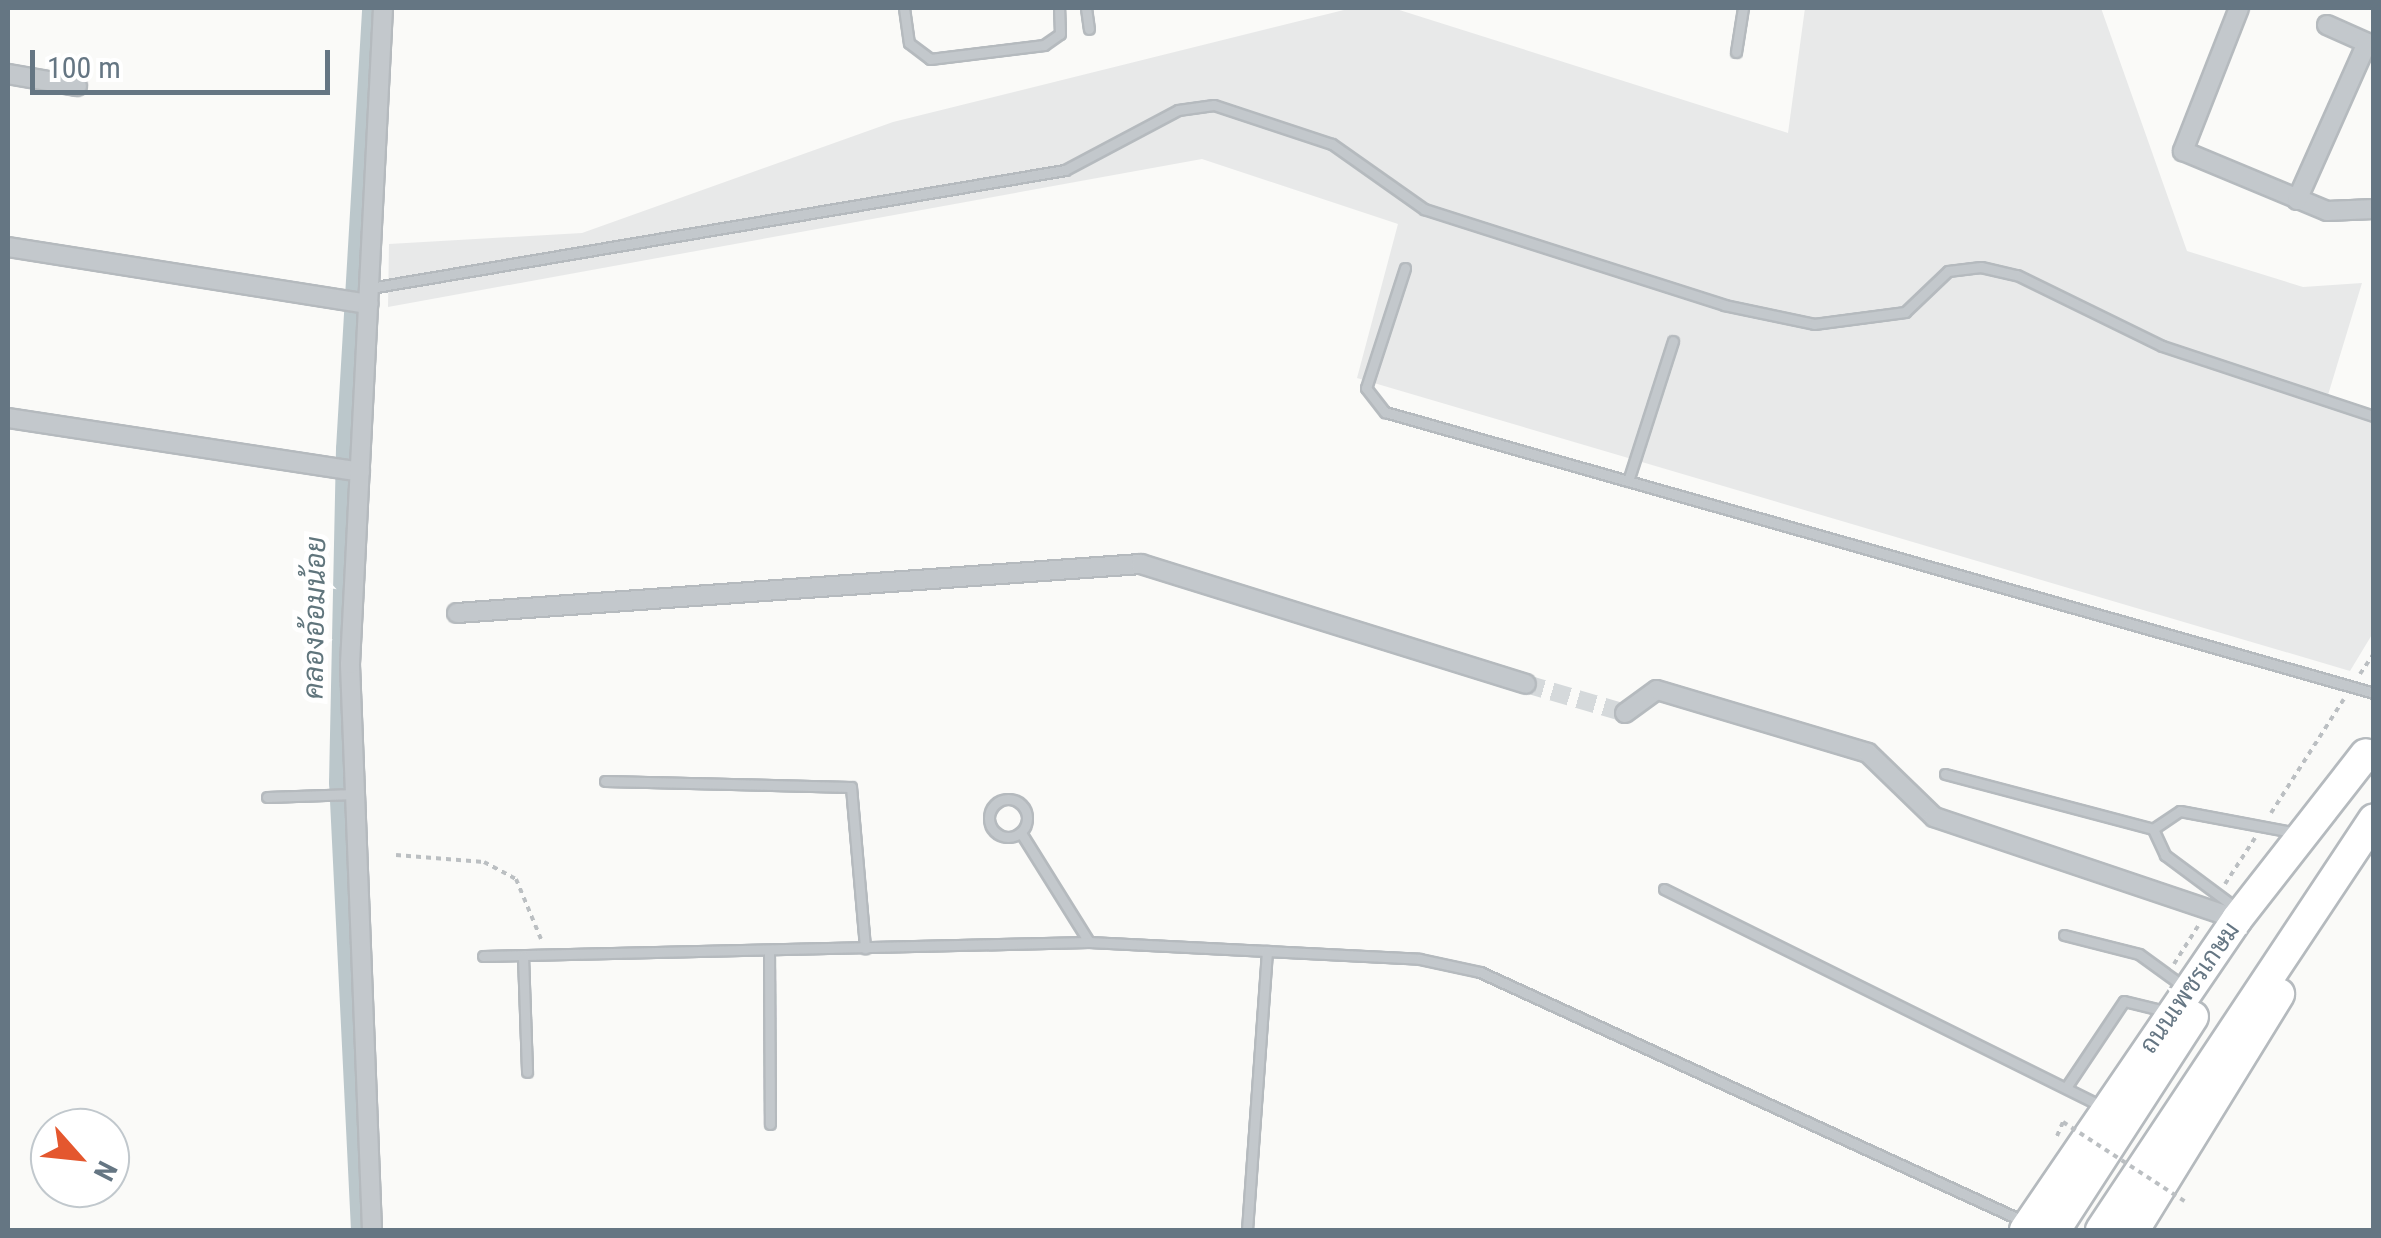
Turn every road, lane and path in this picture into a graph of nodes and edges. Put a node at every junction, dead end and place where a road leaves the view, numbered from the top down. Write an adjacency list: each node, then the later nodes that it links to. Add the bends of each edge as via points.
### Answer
1 (383, 8): 17 (street)
2 (904, 8): 3 (lane, via 909,43 930,59 1044,45 1060,34)
3 (1059, 8)
4 (1086, 8): 8 (lane)
5 (1742, 8): 10 (lane)
6 (2238, 8): 13 (street, via 2183,150)
7 (2327, 25): 9 (street)
8 (1090, 28)
9 (2370, 44): 13 (street)
10 (1736, 52)
11 (8, 74): 12 (street)
12 (77, 86)
13 (2297, 200): 14 (street, via 2348,214)
14 (2374, 209)
15 (8, 248): 17 (street)
16 (1405, 268): 22 (lane, via 1370,399 1385,412)
17 (363, 299): 19 (lane, via 1065,170 1178,110 1214,105 1332,144 1424,209 1724,305 1814,324 1905,312 1948,271 1981,267 2017,275 2162,346); 21 (street)
18 (1673, 341): 22 (lane)
19 (2374, 416)
20 (8, 418): 21 (street)
21 (350, 471): 32 (street)
22 (1628, 481): 26 (lane)
23 (457, 613): 25 (street, via 1141,564)
24 (2374, 653): 26 (path)
25 (1526, 684)
26 (2352, 686): 27 (lane); 35 (path)
27 (2374, 692)
28 (1625, 713): 41 (street, via 1657,690 1868,753 1934,817)
29 (2370, 748): 38 (main road, ถนนเพชรเกษม); 57 (main road, ถนนเพชรเกษม)
30 (1945, 774): 36 (lane)
31 (605, 780): 44 (lane, via 852,787)
32 (352, 795): 33 (lane); 58 (street)
33 (267, 797)
34 (2369, 825): 60 (main road); 61 (main road, via 2242,1060)
35 (2262, 826): 36 (lane, via 2180,812); 38 (lane); 41 (path)
36 (2153, 829): 41 (lane, via 2165,855)
37 (1021, 833): 37 (lane, via 993,830 996,802 1024,805); 43 (lane)
38 (2300, 833): 41 (main road, ถนนเพชรเกษม)
39 (396, 855): 47 (path, via 484,862 516,879 531,898)
40 (1664, 889): 52 (lane)
41 (2227, 909): 50 (main road, ถนนเพชรเกษม); 50 (path)
42 (2064, 935): 50 (lane, via 2139,954)
43 (1089, 942): 44 (lane); 46 (lane)
44 (865, 948): 45 (lane)
45 (768, 950): 47 (lane); 55 (lane)
46 (1267, 951): 57 (lane, via 1480,972); 59 (lane)
47 (544, 955): 49 (lane)
48 (483, 956): 49 (lane)
49 (523, 956): 51 (lane)
50 (2175, 992): 52 (lane, via 2124,1001); 53 (main road, ถนนเพชรเกษม)
51 (527, 1072)
52 (2067, 1086): 53 (lane)
53 (2106, 1109): 57 (main road, ถนนเพชรเกษม)
54 (2063, 1122): 56 (path, bridge)
55 (770, 1124)
56 (2184, 1201)
57 (2037, 1228)
58 (372, 1230)
59 (1246, 1230)
60 (2101, 1230)
61 (2134, 1230)

